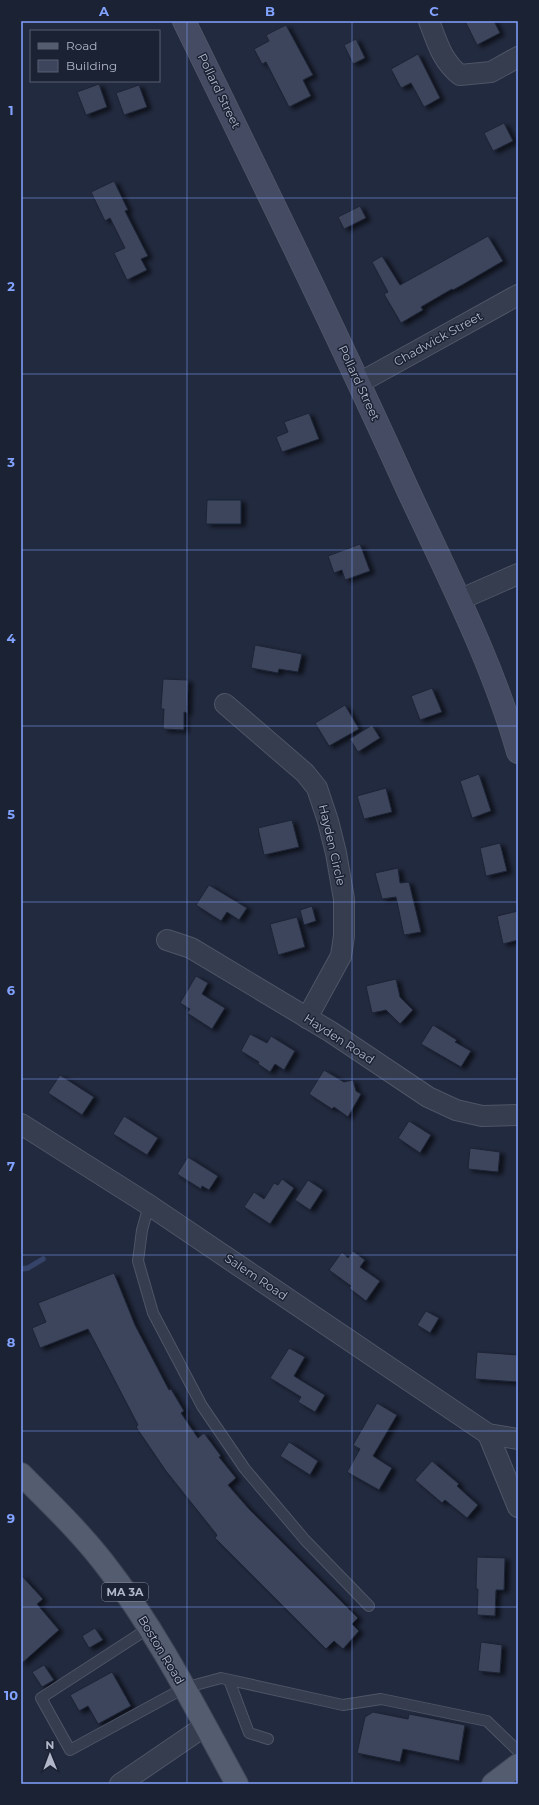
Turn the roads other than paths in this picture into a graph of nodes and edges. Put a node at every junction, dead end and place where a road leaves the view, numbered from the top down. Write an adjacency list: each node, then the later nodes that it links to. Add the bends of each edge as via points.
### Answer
1 (184, 21): 5 (main road, Pollard Street)
2 (428, 21): 3 (street, via 450,67 460,75 491,72)
3 (518, 57)
4 (518, 295): 5 (street, Chadwick Street)
5 (359, 383): 7 (main road, Pollard Street)
6 (518, 574): 7 (street)
7 (459, 600): 9 (main road, Pollard Street, via 508,717)
8 (225, 704): 11 (street, Hayden Circle, via 305,773 318,788 330,827 344,899 343,943 341,956)
9 (518, 752)
10 (167, 940): 11 (street, Hayden Road, via 191,948)
11 (307, 1018): 12 (street, Hayden Road, via 428,1097 456,1110 482,1116)
12 (518, 1115)
13 (21, 1124): 14 (street, Salem Road)
14 (149, 1205): 15 (street, Salem Road); 19 (lane, via 142,1230 138,1261 153,1313 202,1406 245,1469 305,1540)
15 (488, 1434): 16 (street, Salem Road); 18 (street)
16 (518, 1439)
17 (21, 1474): 20 (main road, Boston Road / MA 3A, via 62,1514 105,1563)
18 (518, 1507)
19 (369, 1606)
20 (149, 1628): 22 (main road, Boston Road / MA 3A); 22 (lane, via 41,1698 70,1750)
21 (229, 1680): 22 (lane, via 222,1678); 24 (lane, via 249,1733); 25 (lane, via 343,1705 381,1699 487,1721)
22 (184, 1688): 23 (main road, Boston Road / MA 3A)
23 (205, 1726): 27 (main road, Boston Road / MA 3A); 28 (street)
24 (268, 1739)
25 (518, 1751)
26 (518, 1765): 29 (main road)
27 (240, 1783)
28 (120, 1784)
29 (494, 1784)

